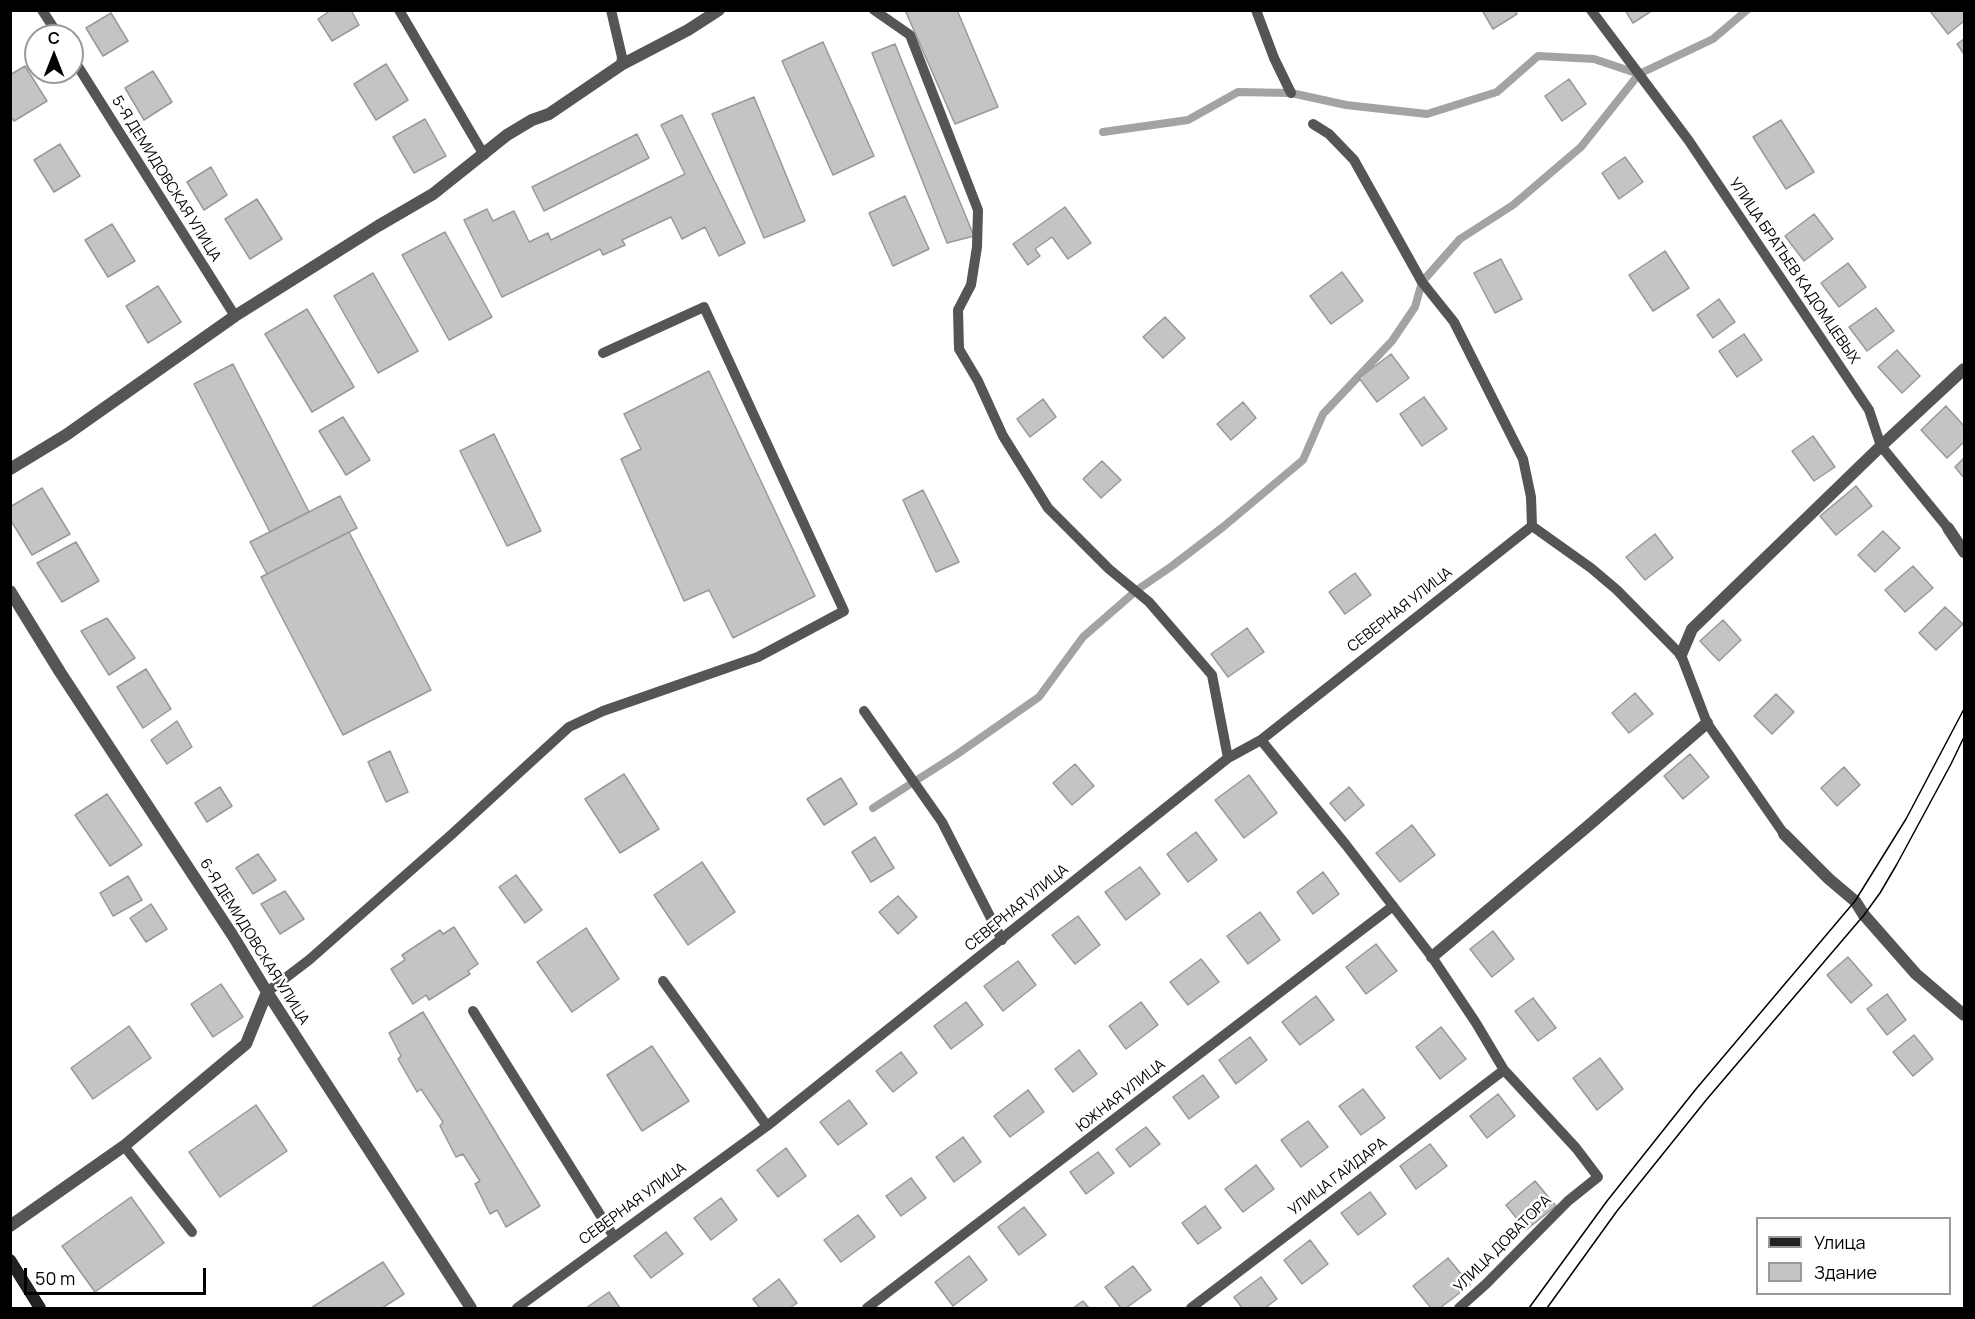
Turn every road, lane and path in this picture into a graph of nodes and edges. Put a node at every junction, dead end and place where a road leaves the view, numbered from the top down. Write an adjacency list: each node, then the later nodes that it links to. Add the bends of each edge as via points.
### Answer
1 (42, 10): 8 (lane)
2 (399, 10): 13 (lane)
3 (611, 10): 9 (lane)
4 (718, 10): 9 (street)
5 (874, 10): 27 (lane, via 910,35 978,210 971,285 958,310 959,349 1003,436 1048,508 1109,569 1149,602 1212,675)
6 (1256, 10): 11 (lane)
7 (1591, 10): 17 (lane, УЛИЦА БРАТЬЕВ КАДОМЦЕВЫХ, via 1689,141 1869,410)
8 (51, 24)
9 (621, 65): 13 (street, via 549,114 507,135)
10 (84, 76): 14 (lane, 5-Я ДЕМИДОВСКАЯ УЛИЦА)
11 (1291, 93)
12 (1312, 124): 19 (lane, via 1329,134 1354,160 1422,282 1454,322 1523,459)
13 (484, 155): 14 (street, via 433,194)
14 (235, 316): 18 (street, via 66,435)
15 (603, 353): 33 (lane, via 704,307 844,612 758,657 568,727 451,835)
16 (1965, 369): 17 (street)
17 (1881, 446): 20 (lane, УЛИЦА БРАТЬЕВ КАДОМЦЕВЫХ); 23 (street, via 1692,629)
18 (10, 469)
19 (1532, 525): 23 (lane, via 1617,590); 26 (lane, СЕВЕРНАЯ УЛИЦА)
20 (1948, 528): 21 (street, УЛИЦА БРАТЬЕВ КАДОМЦЕВЫХ)
21 (1965, 552)
22 (10, 591): 33 (street, 6-Я ДЕМИДОВСКАЯ УЛИЦА)
23 (1681, 655): 25 (lane)
24 (864, 711): 30 (lane, via 942,822)
25 (1707, 723): 28 (lane); 31 (street)
26 (1261, 740): 27 (lane, СЕВЕРНАЯ УЛИЦА); 29 (lane)
27 (1228, 758): 30 (lane, СЕВЕРНАЯ УЛИЦА)
28 (1784, 834): 35 (street, via 1855,902 1916,975)
29 (1393, 906): 31 (lane); 46 (lane, ЮЖНАЯ УЛИЦА)
30 (1002, 940): 37 (lane, СЕВЕРНАЯ УЛИЦА)
31 (1432, 957): 36 (lane)
32 (663, 981): 37 (lane)
33 (267, 992): 38 (street, via 246,1044); 44 (street, 6-Я ДЕМИДОВСКАЯ УЛИЦА)
34 (473, 1011): 41 (lane)
35 (1965, 1015)
36 (1504, 1070): 47 (lane, УЛИЦА ГАЙДАРА); 48 (lane, УЛИЦА ДОВАТОРА, via 1598,1177 1568,1201)
37 (767, 1126): 41 (lane, СЕВЕРНАЯ УЛИЦА)
38 (124, 1146): 39 (street); 40 (lane)
39 (10, 1226)
40 (192, 1232)
41 (614, 1236): 45 (lane, СЕВЕРНАЯ УЛИЦА)
42 (10, 1260): 43 (main road)
43 (40, 1308)
44 (471, 1308)
45 (517, 1308)
46 (867, 1308)
47 (1191, 1308)
48 (1459, 1308)

